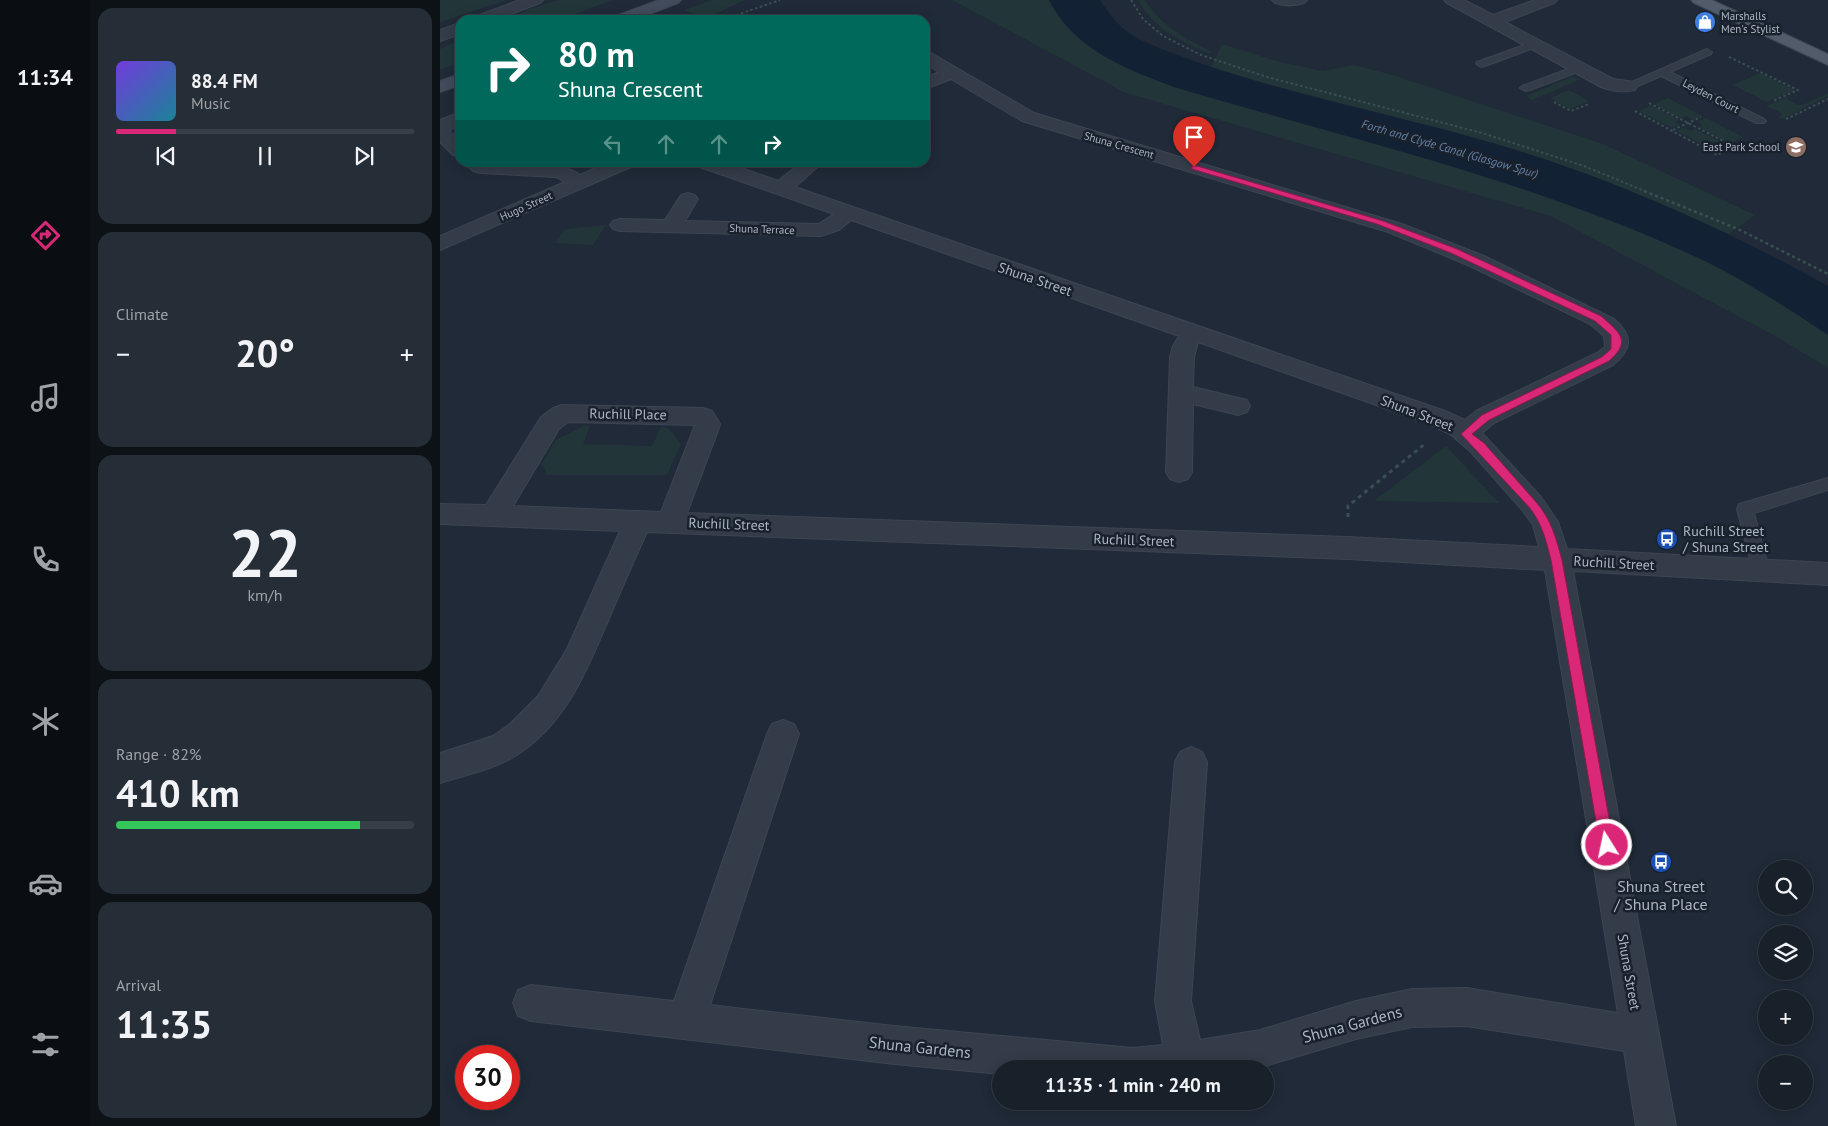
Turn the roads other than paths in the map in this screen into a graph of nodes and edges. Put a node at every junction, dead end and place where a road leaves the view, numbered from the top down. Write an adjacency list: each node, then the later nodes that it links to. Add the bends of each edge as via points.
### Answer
1 (535, 0): 8 (street)
2 (673, 0): 9 (main road)
3 (1280, 0): 4 (street)
4 (1299, 0)
5 (1452, 0): 10 (street, Leyden Court)
6 (1549, 0): 10 (street)
7 (1699, 0): 15 (main road)
8 (494, 15)
9 (632, 15)
10 (1492, 21): 13 (street, Leyden Court)
11 (455, 30): 12 (street)
12 (440, 36)
13 (1535, 44): 17 (lane); 18 (street, Leyden Court)
14 (1707, 52): 19 (lane, Leyden Court)
15 (1828, 60)
16 (930, 61): 20 (street, Shuna Crescent)
17 (1481, 64)
18 (1578, 68): 23 (street, Leyden Court, via 1614,86); 25 (lane)
19 (1662, 72): 23 (lane, Leyden Court); 27 (lane, Leyden Court)
20 (951, 73): 22 (street); 44 (street, Shuna Crescent, via 1036,120 1367,218 1414,235 1572,306 1605,323 1615,334 1616,350 1605,359)
21 (455, 81): 24 (main road)
22 (930, 82)
23 (1629, 86)
24 (440, 87)
25 (1526, 88)
26 (455, 119): 28 (street, via 444,124)
27 (1760, 121)
28 (440, 132): 29 (street)
29 (455, 146)
30 (516, 167): 34 (street, via 559,171)
31 (618, 167): 34 (street, Hugo Street)
32 (718, 167): 35 (street, Shuna Street)
33 (808, 167): 35 (street)
34 (578, 183): 40 (street, Hugo Street)
35 (780, 189): 37 (street, Shuna Street)
36 (688, 199): 39 (street)
37 (847, 213): 39 (street, Shuna Terrace, via 832,226 821,230); 41 (street, Shuna Street)
38 (620, 225): 39 (street, Shuna Terrace)
39 (671, 226)
40 (440, 244)
41 (1192, 333): 42 (street, via 1182,351); 44 (street, Shuna Street)
42 (1181, 393): 43 (street); 45 (street)
43 (1238, 406)
44 (1458, 428): 51 (street, Shuna Street, via 1480,446 1540,514 1549,531)
45 (1179, 472)
46 (1828, 484): 52 (lane, via 1745,509)
47 (440, 514): 48 (street, Ruchill Street)
48 (494, 515): 49 (street, Ruchill Street); 50 (street, Ruchill Place, via 550,423 558,416 575,413 699,416 706,420 707,428)
49 (638, 521): 50 (street, Ruchill Street); 56 (street, via 570,673 546,711 506,745 488,754)
50 (670, 522): 51 (street, Ruchill Street, via 1348,548)
51 (1557, 560): 52 (street, Ruchill Street); 59 (street, Shuna Street)
52 (1760, 570): 53 (street, Ruchill Street)
53 (1828, 574)
54 (783, 734): 58 (street)
55 (1191, 762): 61 (street, via 1173,1001)
56 (440, 768)
57 (531, 1003): 58 (street, Shuna Gardens)
58 (686, 1020): 60 (street, Shuna Gardens, via 894,1045)
59 (1640, 1035): 62 (street, Shuna Gardens, via 1493,1010 1430,1007 1384,1013 1260,1049); 63 (street, Shuna Street)
60 (1057, 1060)
61 (1185, 1060)
62 (1197, 1060)
63 (1656, 1126)

